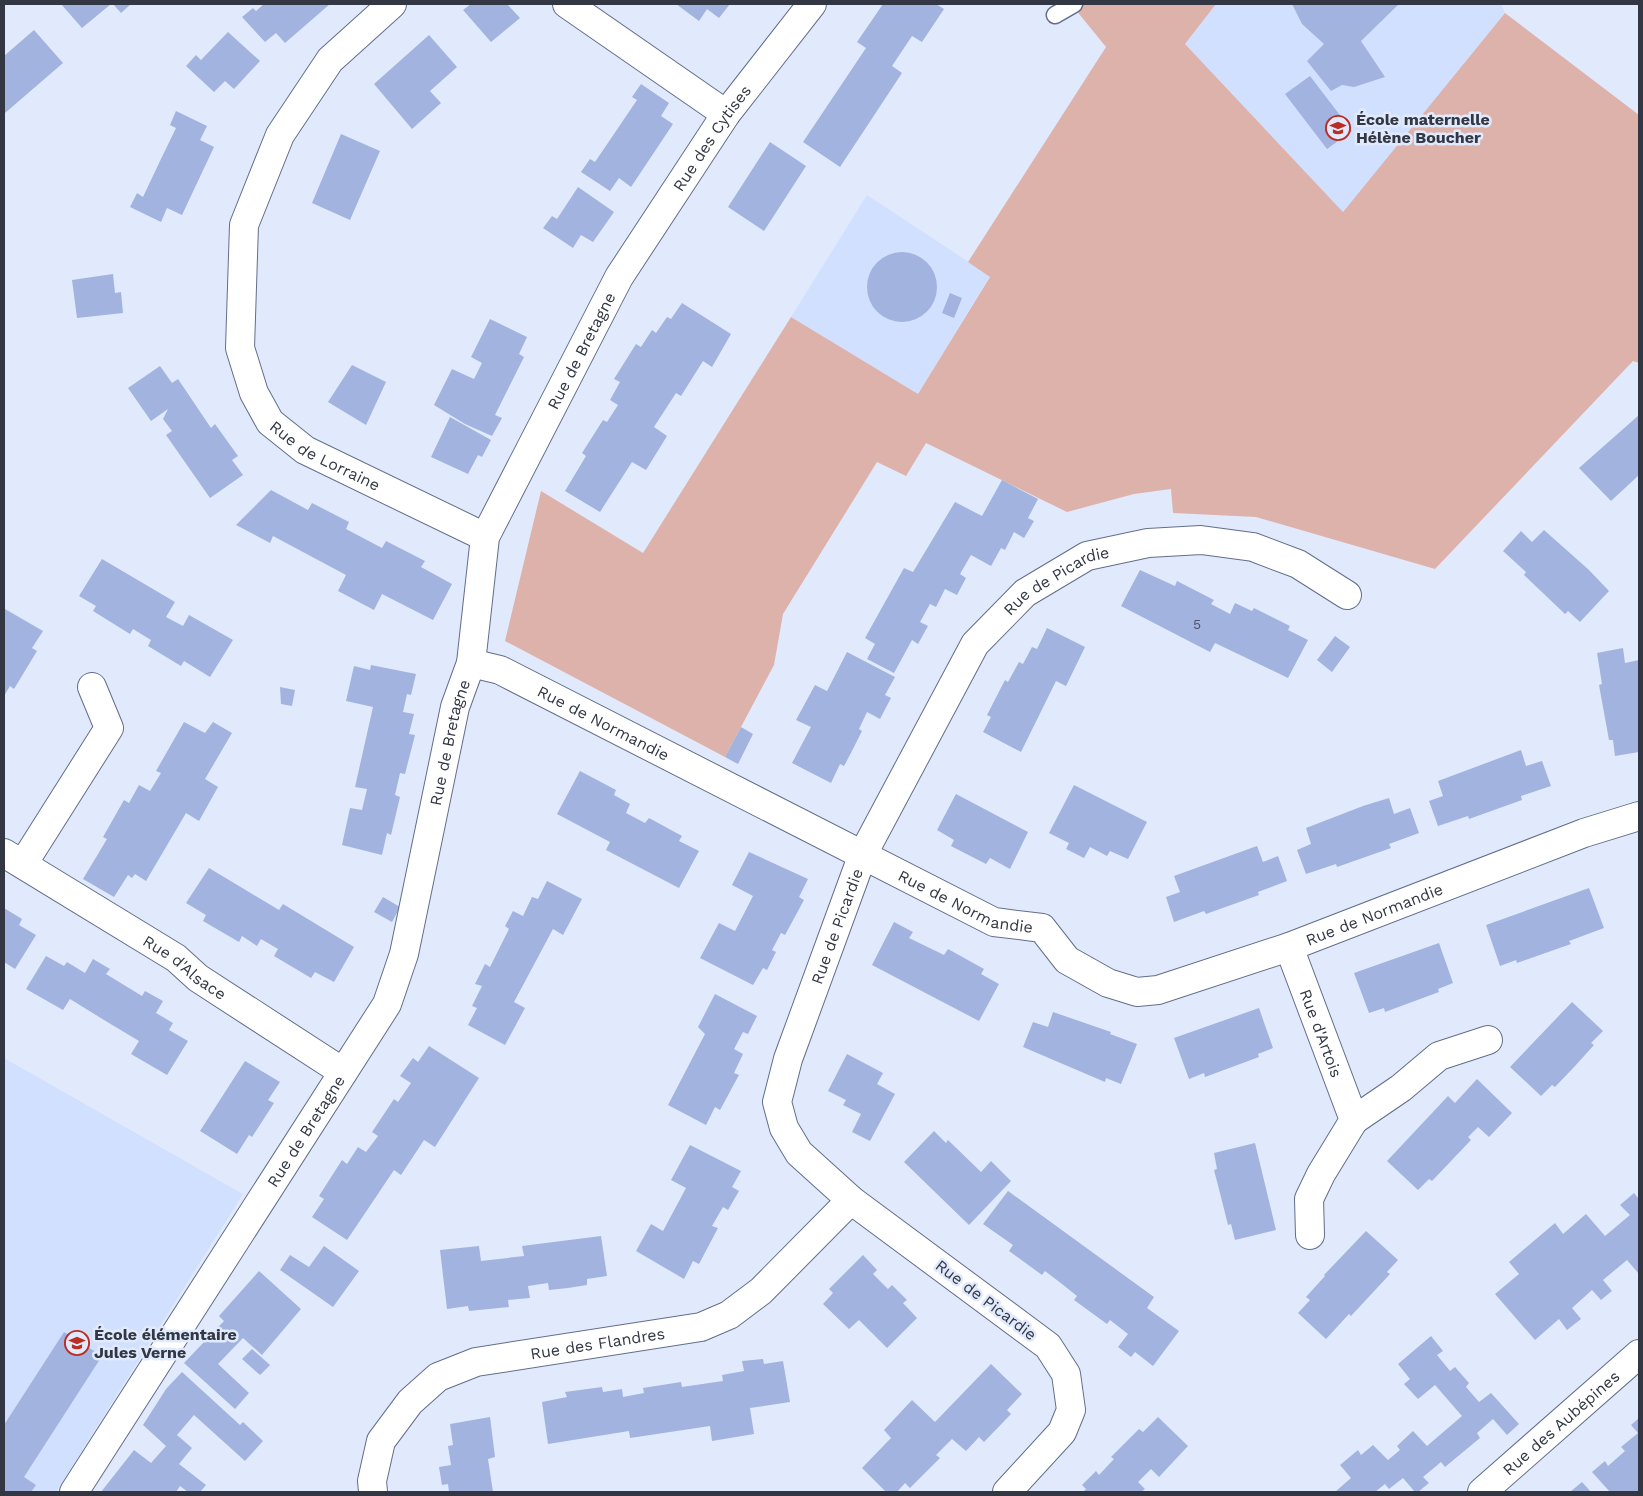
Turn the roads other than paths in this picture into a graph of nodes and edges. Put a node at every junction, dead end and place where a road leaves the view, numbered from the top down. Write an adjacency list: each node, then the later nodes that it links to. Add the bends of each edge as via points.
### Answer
1 (392, 4): 8 (street, Rue de Lorraine, via 330,60 280,135 244,225 240,348 254,393 270,422 305,450)
2 (567, 4): 6 (street)
3 (812, 4): 6 (street, Rue des Cytises)
4 (1074, 4): 5 (lane)
5 (1054, 15)
6 (726, 114): 7 (street, Rue des Cytises)
7 (619, 277): 8 (street, Rue de Bretagne)
8 (485, 537): 10 (street, Rue de Bretagne)
9 (1347, 596): 13 (street, Rue de Picardie, via 1298,564 1253,547 1201,540 1148,542 1087,556 1025,593 975,644)
10 (471, 662): 13 (street, Rue de Normandie, via 500,670); 17 (street, Rue de Bretagne, via 455,707 404,954 387,1004)
11 (92, 687): 14 (street, Rue d'Alsace, via 109,728)
12 (1639, 816): 15 (street, Rue de Normandie, via 1584,833)
13 (863, 854): 15 (street, Rue de Normandie, via 994,922 1042,928 1067,960 1108,983 1137,992 1158,990); 19 (street, Rue de Picardie, via 788,1059 777,1102 784,1128 798,1153)
14 (14, 859): 17 (street, Rue d'Alsace, via 176,958 198,978)
15 (1288, 947): 18 (street, Rue d'Artois)
16 (1488, 1040): 18 (street, via 1439,1056 1401,1088)
17 (343, 1072): 22 (street, Rue de Bretagne)
18 (1354, 1120): 20 (street, via 1309,1199)
19 (851, 1200): 23 (street, Rue des Flandres, via 762,1291 729,1315 701,1328 476,1362 438,1377 410,1402 381,1441 372,1481); 24 (street, Rue de Picardie, via 1048,1346 1066,1374 1071,1410 1062,1432)
20 (1310, 1235)
21 (1639, 1354): 25 (street, Rue des Aubépines)
22 (74, 1492)
23 (373, 1492)
24 (1007, 1492)
25 (1482, 1492)

